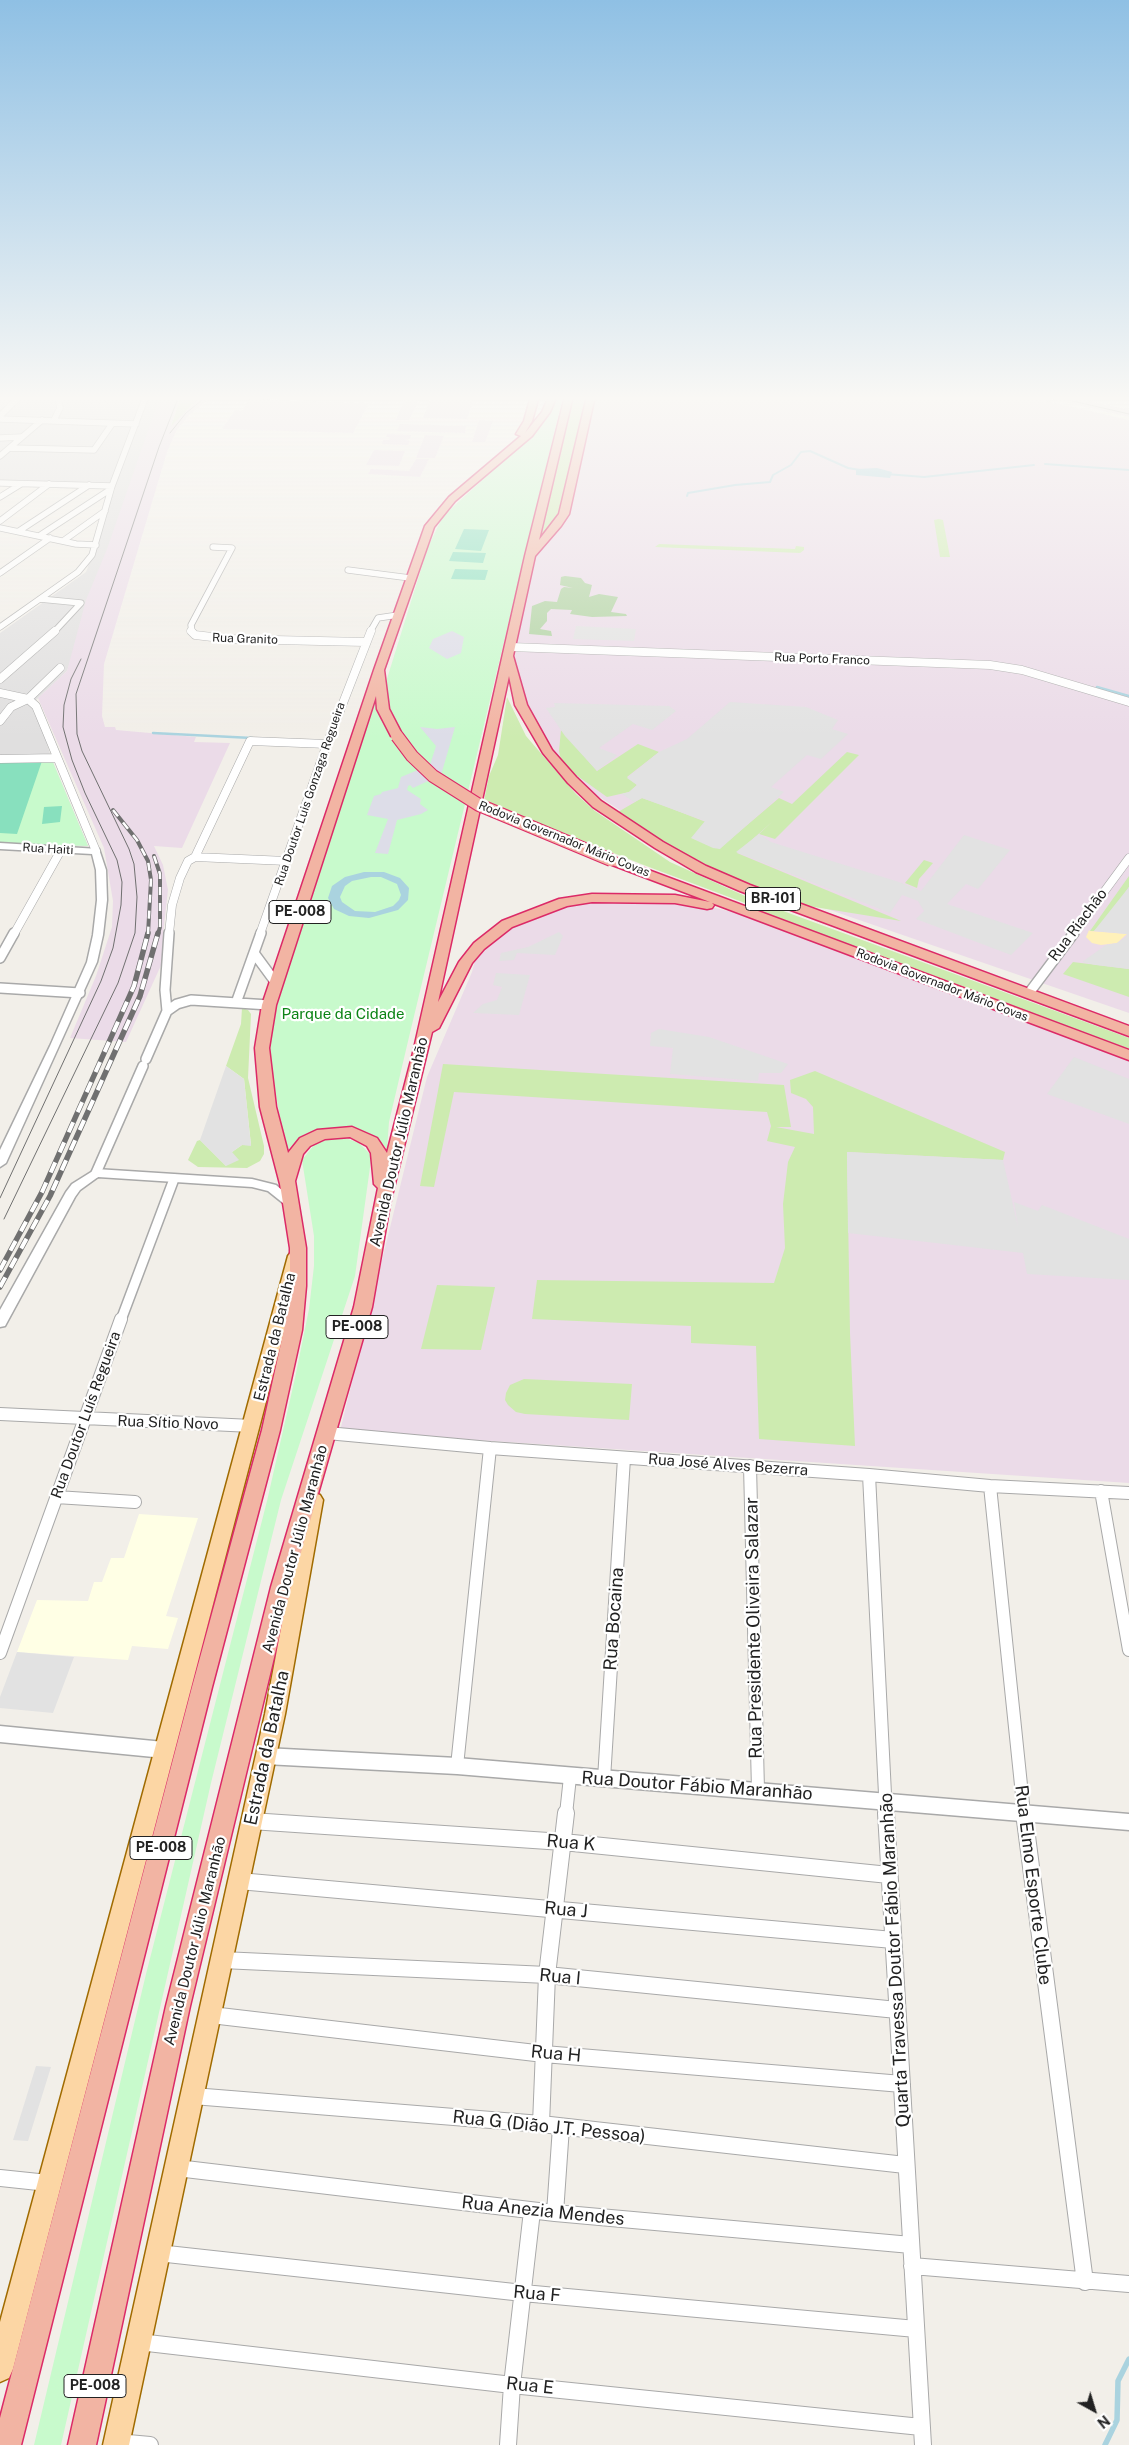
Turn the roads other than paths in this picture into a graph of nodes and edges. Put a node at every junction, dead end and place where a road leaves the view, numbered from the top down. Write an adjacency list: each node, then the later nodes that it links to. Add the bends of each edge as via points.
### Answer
1 (14, 510): 8 (street)
2 (52, 510): 10 (street)
3 (78, 510): 11 (street)
4 (442, 510): 19 (highway, Rodovia Governador Mário Covas / BR-101, via 434,519)
5 (545, 510): 16 (highway, Rodovia Governador Mário Covas / BR-101)
6 (564, 510): 16 (highway, via 558,524)
7 (105, 511): 13 (street); 14 (street)
8 (0, 521)
9 (0, 528): 10 (street)
10 (19, 532): 11 (street)
11 (39, 536): 12 (street)
12 (50, 538): 13 (street); 18 (street)
13 (63, 541): 14 (street)
14 (96, 545): 20 (street, via 78,572)
15 (214, 547): 24 (street, Rua Granito, via 232,548 191,625 195,635 229,639)
16 (530, 556): 25 (highway, Rodovia Governador Mário Covas / BR-101)
17 (348, 570): 19 (street)
18 (0, 573)
19 (410, 578): 21 (highway, Rodovia Governador Mário Covas / BR-101)
20 (40, 599): 22 (street); 28 (street, via 80,604 28,657)
21 (398, 615): 24 (street, Rua Doutor Luis Gonzaga Regueira, via 378,618); 27 (highway, Rodovia Governador Mário Covas / BR-101)
22 (4, 621): 23 (street)
23 (0, 627)
24 (365, 642): 33 (street, Rua Doutor Luis Gonzaga Regueira)
25 (510, 650): 31 (street, Rua Porto Franco, via 990,665 1022,670); 48 (highway, Rodovia Governador Mário Covas / BR-101, via 521,705 547,751 597,804 637,832 701,869 745,888); 53 (highway, Avenida Doutor Júlio Maranhão / PE-008)
26 (60, 668): 30 (street)
27 (379, 670): 42 (highway, Rodovia Governador Mário Covas / BR-101, bridge, via 383,709 397,736 433,776 479,805 611,860); 45 (highway, PE-008)
28 (0, 679)
29 (0, 693): 30 (street)
30 (28, 699): 32 (street, via 11,707); 34 (street, via 36,706)
31 (1129, 702)
32 (0, 721)
33 (326, 744): 39 (street, via 250,741); 41 (street, Rua Doutor Luis Gonzaga Regueira)
34 (57, 758): 35 (street); 38 (street)
35 (0, 759)
36 (0, 846): 37 (street, Rua Haiti)
37 (61, 850): 38 (street, Rua Haiti); 44 (street)
38 (96, 851): 47 (street, via 101,870 102,900 98,936)
39 (195, 857): 41 (street); 51 (street, via 185,864 172,905 166,980)
40 (1129, 858): 48 (street, Rua Riachão)
41 (287, 861): 43 (street, Rua Doutor Luis Gonzaga Regueira)
42 (777, 922): 53 (highway, via 675,898 592,898 564,902 539,911 507,924 475,951 466,962); 54 (highway, Rodovia Governador Mário Covas / BR-101)
43 (254, 953): 45 (street); 49 (street, Rua Doutor Luis Gonzaga Regueira)
44 (0, 958)
45 (276, 983): 50 (highway, PE-008)
46 (0, 988): 47 (street)
47 (80, 993): 55 (street)
48 (1029, 993): 52 (highway, Rodovia Governador Mário Covas / BR-101)
49 (236, 1003): 50 (street); 51 (street, via 191,1000 177,1004)
50 (269, 1005): 58 (highway, PE-008, via 262,1048 264,1078 268,1107)
51 (168, 1012): 56 (street)
52 (1129, 1031)
53 (420, 1053): 60 (highway, Avenida Doutor Júlio Maranhão / PE-008)
54 (1129, 1055)
55 (0, 1163)
56 (96, 1173): 57 (street); 62 (street, via 76,1186 70,1195)
57 (174, 1179): 59 (street, via 263,1185 279,1192); 64 (street, Rua Doutor Luís Regueira)
58 (288, 1184): 59 (highway, PE-008); 60 (highway, via 296,1152 306,1142 322,1134 352,1132 372,1142 379,1152)
59 (292, 1204): 61 (highway, PE-008)
60 (382, 1204): 66 (highway, Avenida Doutor Júlio Maranhão / PE-008, via 363,1307)
61 (298, 1248): 65 (main road, Estrada da Batalha); 121 (highway, PE-008, via 293,1330 271,1430)
62 (0, 1322)
63 (0, 1414): 64 (street, Rua Sítio Novo)
64 (84, 1419): 65 (street, Rua Sítio Novo); 74 (street, Rua Doutor Luís Regueira)
65 (252, 1426): 79 (main road)
66 (325, 1441): 67 (street, Rua José Alves Bezerra); 80 (main road, Estrada da Batalha); 122 (highway, Avenida Doutor Júlio Maranhão / PE-008, via 281,1587 178,2006)
67 (490, 1448): 68 (street, Rua José Alves Bezerra); 81 (street)
68 (624, 1458): 69 (street, Rua José Alves Bezerra); 83 (street, Rua Bocaina)
69 (750, 1466): 70 (street, Rua José Alves Bezerra); 84 (street, Rua Presidente Oliveira Salazar)
70 (869, 1475): 71 (street, Rua José Alves Bezerra); 85 (street, Quarta Travessa Doutor Fábio Maranhão)
71 (990, 1486): 72 (street, Rua José Alves Bezerra); 86 (street, Rua Elmo Esporte Clube)
72 (1101, 1491): 73 (street, Rua José Alves Bezerra); 76 (street)
73 (1129, 1492)
74 (56, 1497): 75 (street); 77 (street, Rua Doutor Luís Regueira)
75 (134, 1502)
76 (1129, 1650)
77 (0, 1652)
78 (0, 1734): 79 (street)
79 (164, 1750): 106 (main road)
80 (265, 1756): 81 (street, Rua Doutor Fábio Maranhão); 87 (main road, Estrada da Batalha)
81 (457, 1766): 82 (street, Rua Doutor Fábio Maranhão)
82 (570, 1777): 83 (street, Rua Doutor Fábio Maranhão); 89 (street)
83 (604, 1779): 84 (street, Rua Doutor Fábio Maranhão)
84 (758, 1790): 85 (street, Rua Doutor Fábio Maranhão)
85 (886, 1800): 86 (street, Rua Doutor Fábio Maranhão); 90 (street, Quarta Travessa Doutor Fábio Maranhão)
86 (1024, 1813): 88 (street, Rua Doutor Fábio Maranhão); 112 (street, Rua Elmo Esporte Clube)
87 (251, 1821): 89 (street, Rua K); 91 (main road, Estrada da Batalha)
88 (1129, 1822)
89 (563, 1842): 90 (street, Rua K); 92 (street)
90 (889, 1875): 93 (street, Quarta Travessa Doutor Fábio Maranhão)
91 (239, 1881): 92 (street, Rua J); 94 (main road, Estrada da Batalha)
92 (554, 1909): 93 (street, Rua J); 95 (street)
93 (892, 1940): 96 (street, Quarta Travessa Doutor Fábio Maranhão)
94 (222, 1960): 95 (street, Rua I); 97 (main road, Estrada da Batalha)
95 (546, 1975): 96 (street, Rua I); 98 (street)
96 (897, 2010): 99 (street, Quarta Travessa Doutor Fábio Maranhão)
97 (211, 2015): 98 (street, Rua H); 100 (main road)
98 (544, 2054): 99 (street, Rua H); 101 (street)
99 (902, 2084): 103 (street, Quarta Travessa Doutor Fábio Maranhão)
100 (193, 2096): 101 (street, Rua G (Dião J.T. Pessoa)); 104 (main road)
101 (541, 2124): 102 (street, Rua G (Dião J.T. Pessoa))
102 (561, 2127): 103 (street, Rua G (Dião J.T. Pessoa)); 108 (street)
103 (906, 2165): 109 (street, Quarta Travessa Doutor Fábio Maranhão)
104 (177, 2168): 107 (street, Rua Anezia Mendes); 110 (main road)
105 (0, 2178): 106 (street)
106 (48, 2183): 117 (main road)
107 (532, 2211): 108 (street, Rua Anezia Mendes); 114 (street)
108 (555, 2213): 109 (street, Rua Anezia Mendes)
109 (911, 2245): 111 (street, Quarta Travessa Doutor Fábio Maranhão)
110 (158, 2253): 114 (street, Rua F); 116 (main road)
111 (912, 2266): 112 (street); 115 (street, Quarta Travessa Doutor Fábio Maranhão)
112 (1084, 2282): 113 (street)
113 (1129, 2284)
114 (523, 2293): 115 (street, Rua F); 118 (street)
115 (916, 2329): 119 (street, Quarta Travessa Doutor Fábio Maranhão)
116 (139, 2342): 118 (street, Rua E); 120 (main road)
117 (0, 2369)
118 (512, 2385): 119 (street, Rua E); 124 (street)
119 (922, 2427): 125 (street, Quarta Travessa Doutor Fábio Maranhão)
120 (116, 2443): 123 (street)
121 (7, 2445)
122 (82, 2445)
123 (150, 2445)
124 (508, 2445)
125 (923, 2445)

